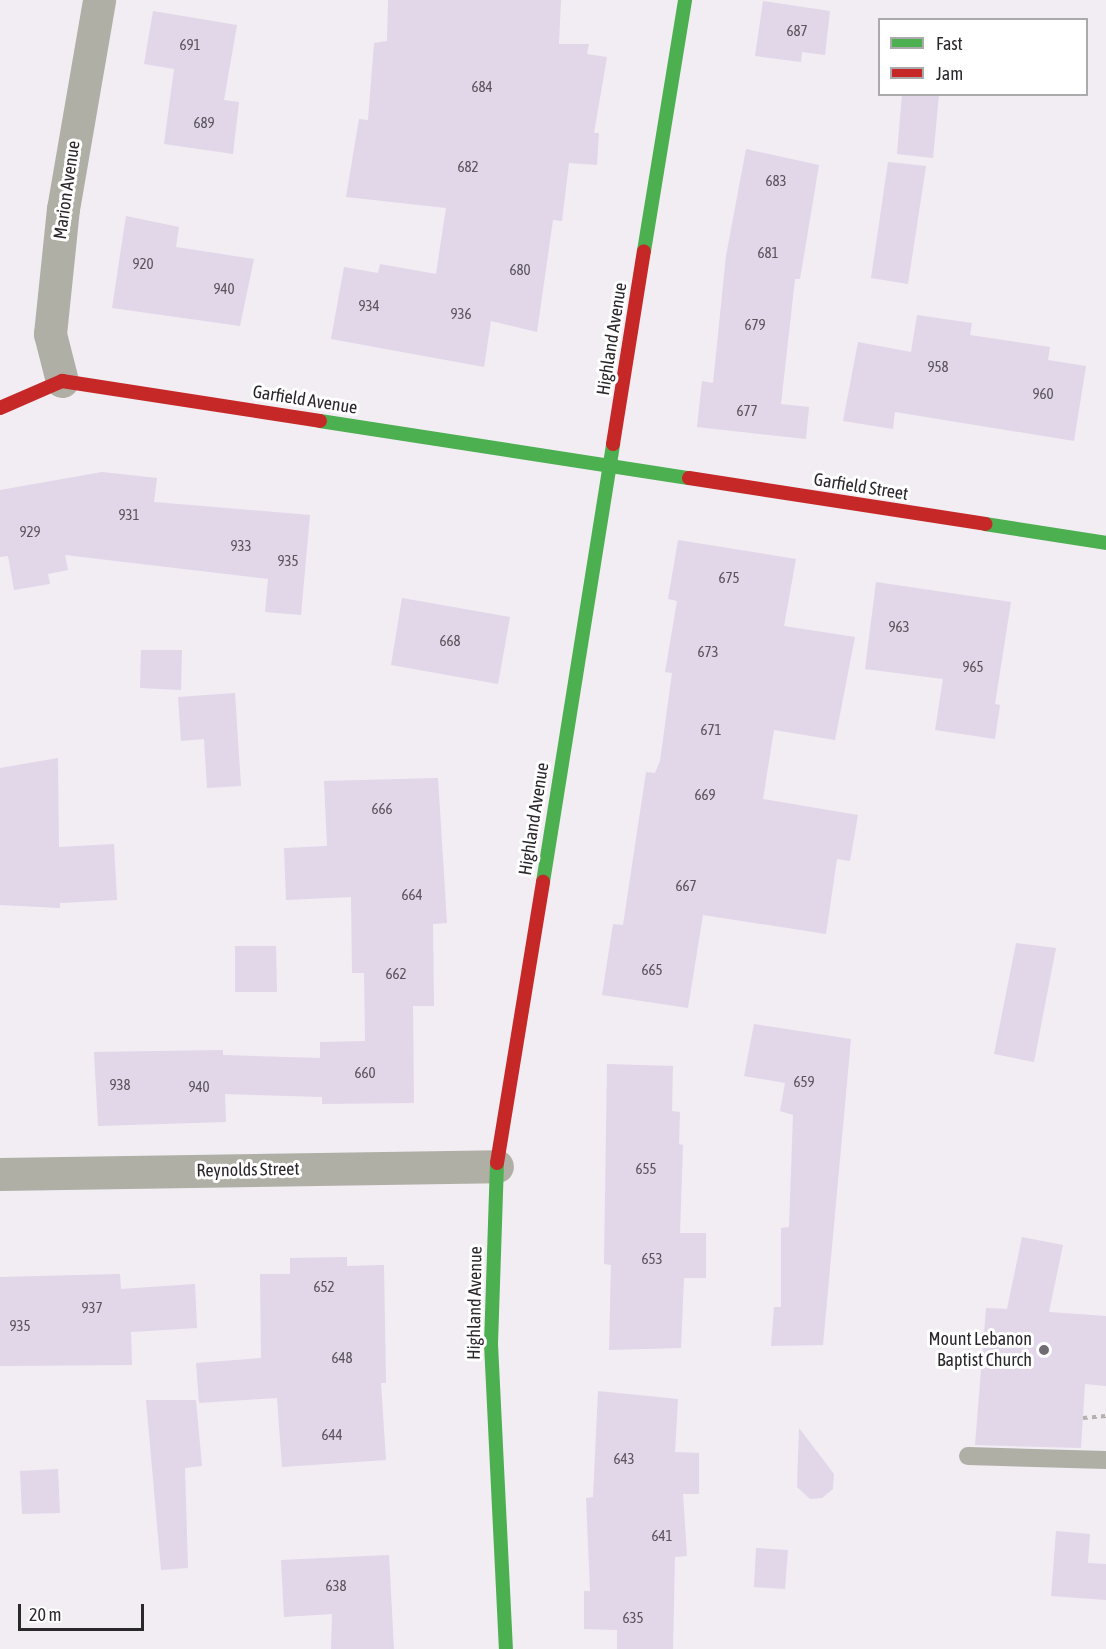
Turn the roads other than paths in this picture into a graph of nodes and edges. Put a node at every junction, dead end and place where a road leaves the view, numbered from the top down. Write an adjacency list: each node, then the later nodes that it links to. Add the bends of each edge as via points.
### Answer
1 (99, 0): 3 (street, Marion Avenue, via 63,209 50,334)
2 (685, 0): 5 (street, Highland Avenue)
3 (62, 381): 4 (street); 5 (street, Garfield Avenue)
4 (0, 408)
5 (610, 466): 6 (street, Garfield Street); 7 (street, Highland Avenue)
6 (1106, 543)
7 (496, 1166): 8 (street, Reynolds Street); 11 (street, Highland Avenue, via 491,1344)
8 (0, 1174)
9 (968, 1456): 10 (lane)
10 (1106, 1460)
11 (506, 1649)

